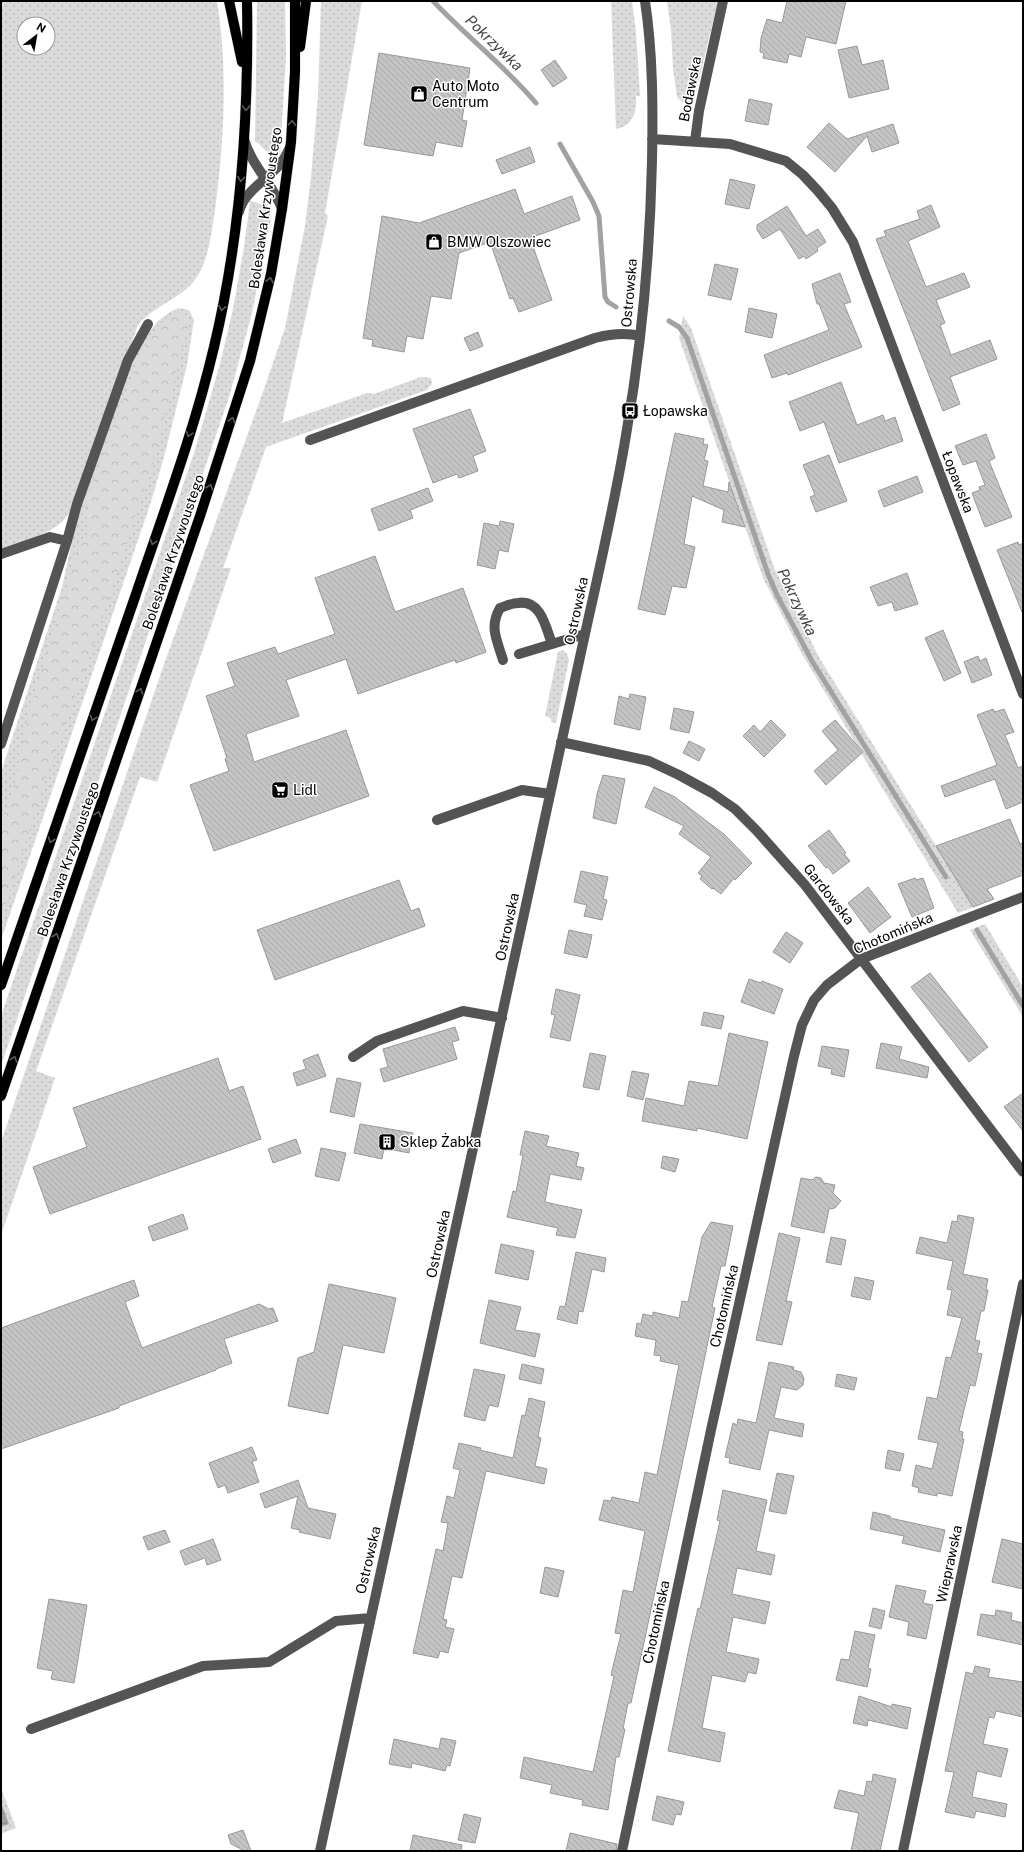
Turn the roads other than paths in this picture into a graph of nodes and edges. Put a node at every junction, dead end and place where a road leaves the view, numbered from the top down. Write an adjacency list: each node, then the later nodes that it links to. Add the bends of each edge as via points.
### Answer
1 (229, 1): 8 (main road)
2 (247, 1): 8 (main road, Bolesława Krzywoustego)
3 (295, 1): 7 (main road, Bolesława Krzywoustego)
4 (306, 1): 7 (main road)
5 (645, 1): 10 (street, Ostrowska, via 649,27)
6 (723, 1): 11 (street, Bodawska)
7 (295, 72): 12 (main road, Bolesława Krzywoustego, one-way to 7)
8 (246, 89): 9 (main road, Bolesława Krzywoustego, one-way to 9)
9 (244, 139): 13 (street, via 250,156); 15 (main road, Bolesława Krzywoustego, one-way to 15)
10 (652, 139): 11 (street, Bodawska); 17 (street, Ostrowska)
11 (695, 141): 25 (street, Łopawska, via 730,144 786,161 818,190 853,242)
12 (291, 142): 13 (street, via 284,159); 14 (main road, Bolesława Krzywoustego)
13 (265, 179): 14 (street); 15 (street, via 242,202)
14 (282, 209): 35 (main road, Bolesława Krzywoustego, one-way to 14, via 235,412 265,305)
15 (237, 218): 32 (main road, Bolesława Krzywoustego, one-way to 32, via 214,346 191,428)
16 (148, 324): 19 (street, via 128,360 77,504)
17 (640, 336): 18 (street, via 629,333 595,338); 21 (street, Ostrowska, via 619,474)
18 (310, 440)
19 (67, 541): 20 (street, via 50,537); 27 (street)
20 (1, 554)
21 (585, 634): 22 (street); 26 (street, Ostrowska)
22 (552, 644): 23 (street); 24 (street, via 540,612 532,605 519,602 500,608 493,628)
23 (519, 654)
24 (503, 660)
25 (1023, 694)
26 (561, 742): 28 (street, Ostrowska); 31 (street, Gardowska, via 649,761 712,793 735,809 779,853)
27 (1, 744)
28 (550, 794): 29 (street, via 522,790); 33 (street, Ostrowska)
29 (437, 820)
30 (1023, 897): 31 (street, Chotomińska)
31 (861, 959): 36 (street, Gardowska); 41 (street, Chotomińska, via 827,985 814,1000 802,1025 711,1430)
32 (1, 985)
33 (502, 1018): 34 (street, via 462,1011 377,1041); 38 (street, Ostrowska)
34 (353, 1057)
35 (1, 1096)
36 (1023, 1172)
37 (1023, 1284): 42 (street, Wieprawska)
38 (370, 1618): 39 (street, via 336,1620 269,1662 203,1666); 40 (street, Ostrowska)
39 (31, 1729)
40 (320, 1851)
41 (622, 1851)
42 (903, 1851)

